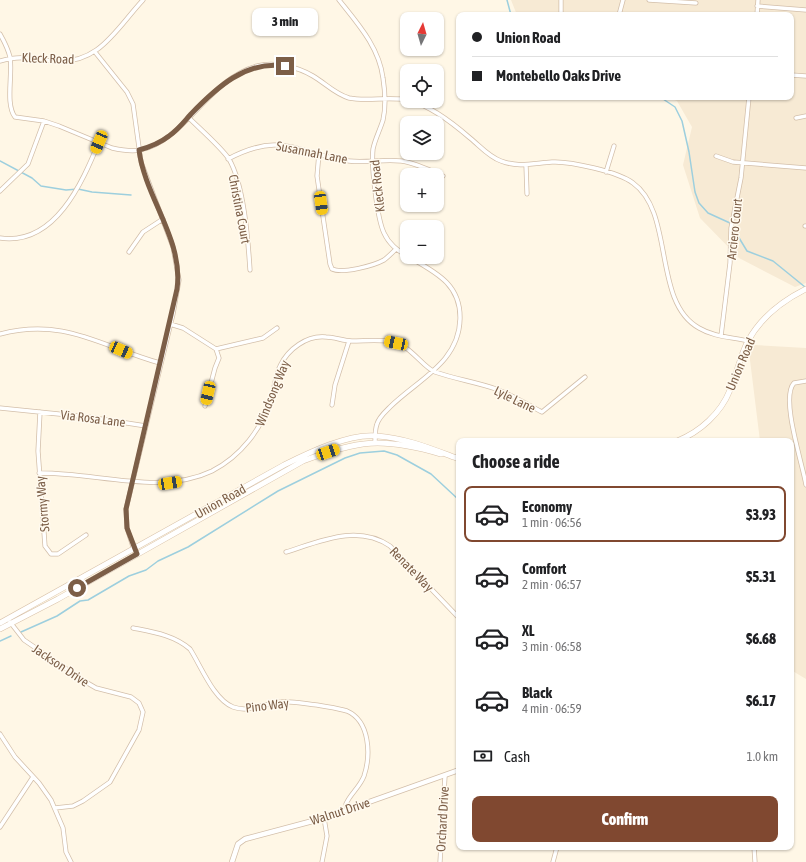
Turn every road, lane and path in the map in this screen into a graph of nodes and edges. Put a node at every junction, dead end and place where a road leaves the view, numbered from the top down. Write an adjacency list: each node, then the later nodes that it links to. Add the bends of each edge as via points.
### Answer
1 (143, 0): 14 (street, Kleck Road)
2 (339, 0): 19 (street, Kleck Road, via 373,46 381,64)
3 (561, 0): 10 (street)
4 (623, 0): 11 (street)
5 (649, 0): 7 (street)
6 (758, 0): 8 (street)
7 (696, 3)
8 (757, 6): 9 (street); 12 (street)
9 (806, 10)
10 (561, 12)
11 (620, 12)
12 (757, 12)
13 (0, 34): 15 (street)
14 (95, 52): 15 (street, Kleck Road, via 83,59 70,61 24,56); 29 (street, via 127,92 133,104)
15 (10, 58): 16 (street, Kleck Road); 26 (street, via 12,113 20,119)
16 (0, 61)
17 (794, 75): 18 (street)
18 (806, 76)
19 (384, 98): 20 (street); 24 (street, via 349,97 336,92 312,75 275,64 257,66 241,73 222,85); 33 (street, Kleck Road, via 383,119 373,148)
20 (400, 99)
21 (749, 100): 34 (street, Arciero Court)
22 (427, 108): 35 (street, via 457,128 488,154 501,161)
23 (806, 116): 25 (street)
24 (188, 118): 29 (street, via 161,142); 32 (street, Christina Court)
25 (796, 118)
26 (44, 121): 27 (street); 39 (street, via 28,164)
27 (99, 142): 29 (street, via 112,148); 42 (street, via 80,185 62,210 32,234 22,238)
28 (614, 146): 38 (street)
29 (139, 150): 41 (street, via 143,172)
30 (319, 154): 32 (street, Susannah Lane, via 282,144 270,144 247,149); 33 (street, Susannah Lane, via 349,160); 43 (street, via 317,176 332,269 338,272 372,265 384,260)
31 (716, 156): 34 (street)
32 (228, 159): 47 (street, Christina Court, via 245,220)
33 (373, 161): 36 (street, Susannah Lane, via 400,161); 43 (street, Kleck Road, via 378,208 384,232)
34 (743, 163): 37 (street); 52 (street, Arciero Court, via 731,228 730,263)
35 (526, 165): 38 (street, via 566,162); 40 (street)
36 (424, 168)
37 (806, 168)
38 (606, 172): 52 (street, via 634,183 647,198 654,214 674,298 684,315 697,327)
39 (0, 191)
40 (527, 194)
41 (163, 219): 44 (street, via 142,232); 49 (street, via 173,247 179,280)
42 (0, 238)
43 (395, 250): 45 (street)
44 (129, 252)
45 (400, 253)
46 (420, 264): 57 (street, via 447,281 458,303 459,326 455,342 452,350)
47 (250, 270)
48 (806, 289): 54 (main road, Union Road, via 767,316)
49 (170, 324): 55 (street, via 183,328); 56 (street)
50 (277, 328): 55 (street, via 263,338)
51 (0, 334): 56 (street, via 39,329 74,333 136,357)
52 (721, 336): 54 (street)
53 (349, 341): 57 (street, Windsong Way, via 396,343 416,355); 60 (street, via 335,385); 71 (street, Windsong Way, via 328,337 313,338 290,352 280,366 272,397 262,421 244,446 227,462 183,480 157,483)
54 (748, 341): 66 (main road, Union Road, via 723,404 709,422)
55 (216, 349): 61 (street, via 219,358)
56 (160, 363): 64 (street)
57 (433, 372): 58 (street, Lyle Lane, via 498,390 542,412); 65 (street, via 406,392 381,416 377,422)
58 (585, 377)
59 (806, 381): 72 (street, via 794,382 790,387 792,430)
60 (332, 405)
61 (205, 406)
62 (0, 408): 63 (street, Via Rosa Lane)
63 (40, 412): 64 (street, Via Rosa Lane); 70 (street, Stormy Way)
64 (146, 426): 71 (street)
65 (375, 436): 67 (street); 68 (main road, Union Road, via 433,448); 74 (main road, Union Road, via 343,441 296,459)
66 (682, 438)
67 (375, 442): 68 (main road, Union Road, via 415,447); 76 (main road, Union Road, via 345,446 303,461)
68 (453, 457): 69 (main road, Union Road)
69 (456, 458)
70 (39, 473): 71 (street, Windsong Way, via 76,474); 73 (street, Stormy Way, via 47,551 58,554)
71 (133, 481): 74 (street, via 126,518)
72 (806, 485)
73 (86, 535)
74 (134, 548): 76 (street); 78 (main road, Union Road)
75 (286, 552): 77 (street, Renate Way, via 338,536 358,535 382,541 390,546)
76 (137, 554): 78 (main road, Union Road)
77 (456, 615)
78 (10, 622): 79 (main road, Union Road); 81 (main road, Union Road); 86 (street, Jackson Drive, via 24,640 84,681 96,688 131,697 139,703 143,712 139,730 110,782 73,806)
79 (0, 623)
80 (133, 628): 87 (street, Pino Way, via 169,636 184,644 190,649 221,698 232,707 245,710 276,702 296,702 339,709 356,717 365,732 368,756 359,787 346,804)
81 (0, 630)
82 (0, 734): 85 (street, via 15,757)
83 (456, 771): 84 (street, Walnut Drive)
84 (445, 776): 87 (street, Walnut Drive); 95 (street, Orchard Drive)
85 (33, 777): 86 (street); 89 (street)
86 (55, 808): 92 (street)
87 (348, 810): 88 (street, Walnut Drive)
88 (324, 818): 93 (street, Walnut Drive, via 245,839 238,844); 94 (street, via 327,836)
89 (0, 827)
90 (556, 850): 96 (street)
91 (754, 850): 97 (street)
92 (71, 862)
93 (232, 862)
94 (322, 862)
95 (440, 862)
96 (554, 862)
97 (755, 862)

